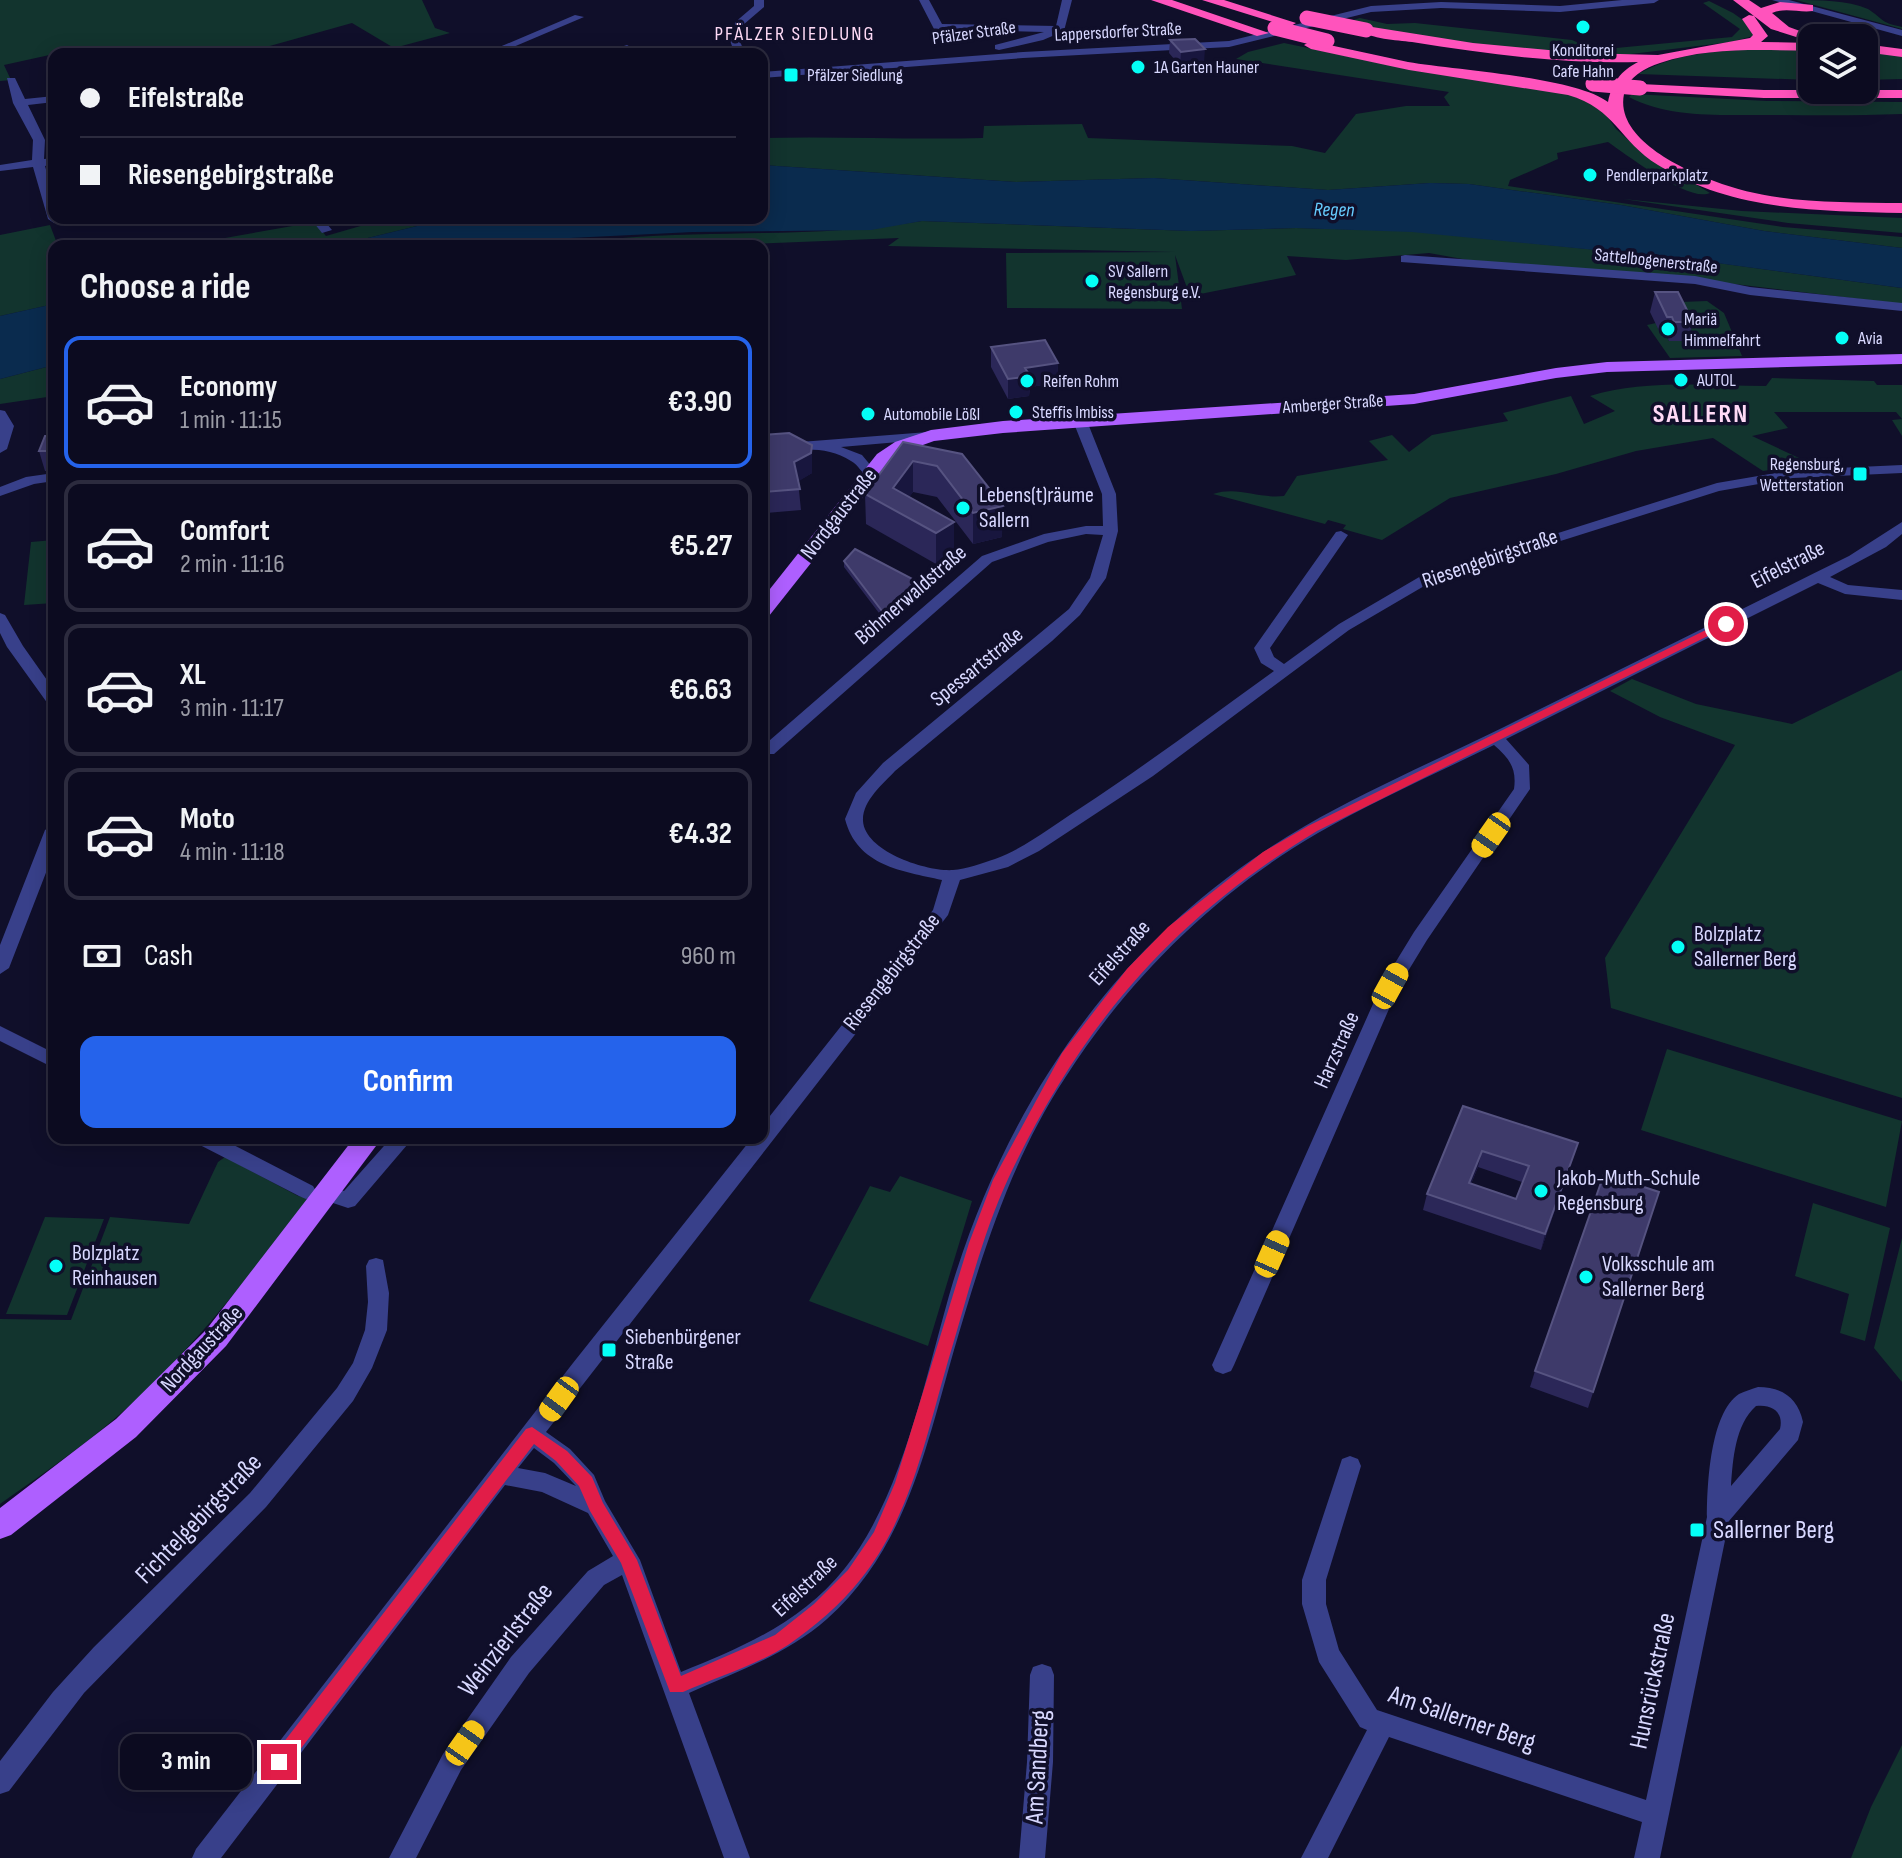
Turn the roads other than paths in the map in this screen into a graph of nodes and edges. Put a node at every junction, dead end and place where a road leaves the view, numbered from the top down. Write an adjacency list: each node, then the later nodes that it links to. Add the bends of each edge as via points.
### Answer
1 (759, 0): 27 (street, via 759,7 731,30)
2 (924, 0): 21 (street, Pfälzer Straße, via 938,27)
3 (1067, 0): 21 (street)
4 (1158, 0): 20 (highway)
5 (1178, 0): 20 (highway)
6 (1209, 0): 20 (highway)
7 (1233, 0): 31 (highway, bridge, via 1366,30 1523,54)
8 (1374, 0): 13 (street)
9 (1654, 0): 14 (street, Lappersdorfer Straße, via 1583,8)
10 (1726, 0): 18 (highway)
11 (1740, 0): 19 (highway)
12 (1777, 0): 15 (street)
13 (1352, 1): 16 (street)
14 (1519, 4): 16 (street, Lappersdorfer Straße)
15 (1808, 8): 19 (highway, via 1767,9 1766,16); 23 (street)
16 (1362, 11): 32 (street, Lappersdorfer Straße, via 1229,44)
17 (579, 17): 26 (street)
18 (1749, 19): 24 (highway, via 1770,35); 31 (highway, via 1761,36 1754,41)
19 (1776, 26): 22 (highway)
20 (1275, 28): 33 (highway); 36 (highway, bridge, via 1458,66); 43 (highway, via 1311,45 1570,91 1594,98)
21 (1060, 29): 32 (street, Pfälzer Straße, via 1001,47)
22 (1798, 33)
23 (1902, 33)
24 (1764, 46): 25 (highway); 30 (highway)
25 (1798, 47)
26 (503, 48)
27 (738, 48)
28 (1878, 49): 29 (highway)
29 (1902, 53)
30 (1668, 57): 31 (highway); 43 (highway, via 1628,74 1617,91)
31 (1634, 58)
32 (882, 65): 34 (street, Lappersdorfer Straße)
33 (1560, 72)
34 (768, 74)
35 (11, 80): 42 (street)
36 (1642, 84): 37 (highway); 40 (highway, via 1764,94)
37 (1798, 86)
38 (1878, 86): 39 (highway)
39 (1902, 86)
40 (1902, 94)
41 (48, 100): 42 (street)
42 (19, 103): 45 (street, via 39,140)
43 (1617, 115): 48 (highway, via 1647,151 1697,180 1759,199)
44 (48, 162): 45 (street)
45 (38, 163): 46 (street); 47 (street)
46 (0, 168)
47 (48, 191)
48 (1902, 211)
49 (321, 224): 50 (street)
50 (326, 230)
51 (1405, 259): 52 (street, Sattelbogenerstraße, via 1695,280)
52 (1902, 307)
53 (1902, 359): 55 (main road, Amberger Straße, via 1607,367 1414,399)
54 (0, 414): 58 (street, via 7,426)
55 (1080, 421): 56 (main road, Amberger Straße); 67 (street, Spessartstraße, via 1109,494)
56 (931, 436): 57 (street, Amberger Straße); 61 (main road, Nordgaustraße, via 893,451)
57 (822, 445): 59 (street, Amberger Straße); 61 (street, via 857,458)
58 (0, 449)
59 (768, 449)
60 (1902, 469): 73 (street, Riesengebirgstraße, via 1793,474 1717,487 1467,564 1378,604)
61 (870, 473): 71 (main road, Nordgaustraße)
62 (0, 477): 64 (street)
63 (48, 478): 64 (street)
64 (20, 484): 65 (street)
65 (0, 492)
66 (1902, 526): 69 (street, Eifelstraße, via 1881,544)
67 (1111, 531): 76 (street, Böhmerwaldstraße, via 1044,538 987,559); 78 (street, Spessartstraße, via 1098,578 1075,612 889,767 857,805 857,831 878,855)
68 (1341, 535): 73 (street, via 1262,648 1267,660)
69 (1817, 577): 70 (street, via 1845,589); 75 (street, Eifelstraße)
70 (1902, 595)
71 (768, 604)
72 (0, 618): 74 (street)
73 (1286, 672): 78 (street, Riesengebirgstraße, via 1066,828 1002,863)
74 (48, 693)
75 (1494, 737): 89 (street, Harzstraße, via 1525,768 1522,789 1390,986); 98 (street, Eifelstraße, via 1268,855 1173,930 1132,972 1067,1056 1000,1180 903,1483 880,1536 854,1575 781,1640)
76 (768, 750)
77 (48, 845): 79 (street)
78 (952, 876): 82 (street, Riesengebirgstraße, via 942,911)
79 (0, 968)
80 (0, 1033): 81 (street)
81 (48, 1058)
82 (768, 1131)
83 (215, 1144): 87 (street)
84 (363, 1144): 87 (main road, Nordgaustraße)
85 (398, 1144): 87 (street, via 348,1200)
86 (758, 1144): 90 (street, Riesengebirgstraße)
87 (317, 1193): 95 (main road, Nordgaustraße, via 216,1338 126,1428)
88 (376, 1266): 100 (street, Fichtelgebirgstraße, via 375,1334 340,1402 225,1538 67,1695)
89 (1223, 1365)
90 (532, 1434): 92 (street, Riesengebirgstraße); 93 (street, via 586,1482)
91 (1350, 1466): 99 (street, Am Sallerner Berg, via 1316,1570 1314,1604 1328,1654 1369,1719)
92 (501, 1475): 93 (street, via 545,1483); 102 (street, Riesengebirgstraße)
93 (596, 1506): 96 (street)
94 (1718, 1517): 94 (street, Hunsrückstraße, via 1790,1433 1792,1415 1775,1397 1759,1396 1738,1409 1719,1469); 101 (street, Hunsrückstraße)
95 (0, 1526)
96 (628, 1560): 98 (street); 103 (street, Weinzierlstraße, via 596,1578 520,1665 452,1762)
97 (1042, 1675): 105 (street, Am Sandberg)
98 (677, 1686): 104 (street)
99 (1382, 1726): 101 (street, Am Sallerner Berg); 106 (street)
100 (0, 1782)
101 (1656, 1815): 107 (street, Hunsrückstraße)
102 (205, 1858)
103 (402, 1858)
104 (737, 1858)
105 (1032, 1858)
106 (1314, 1858)
107 (1647, 1858)

